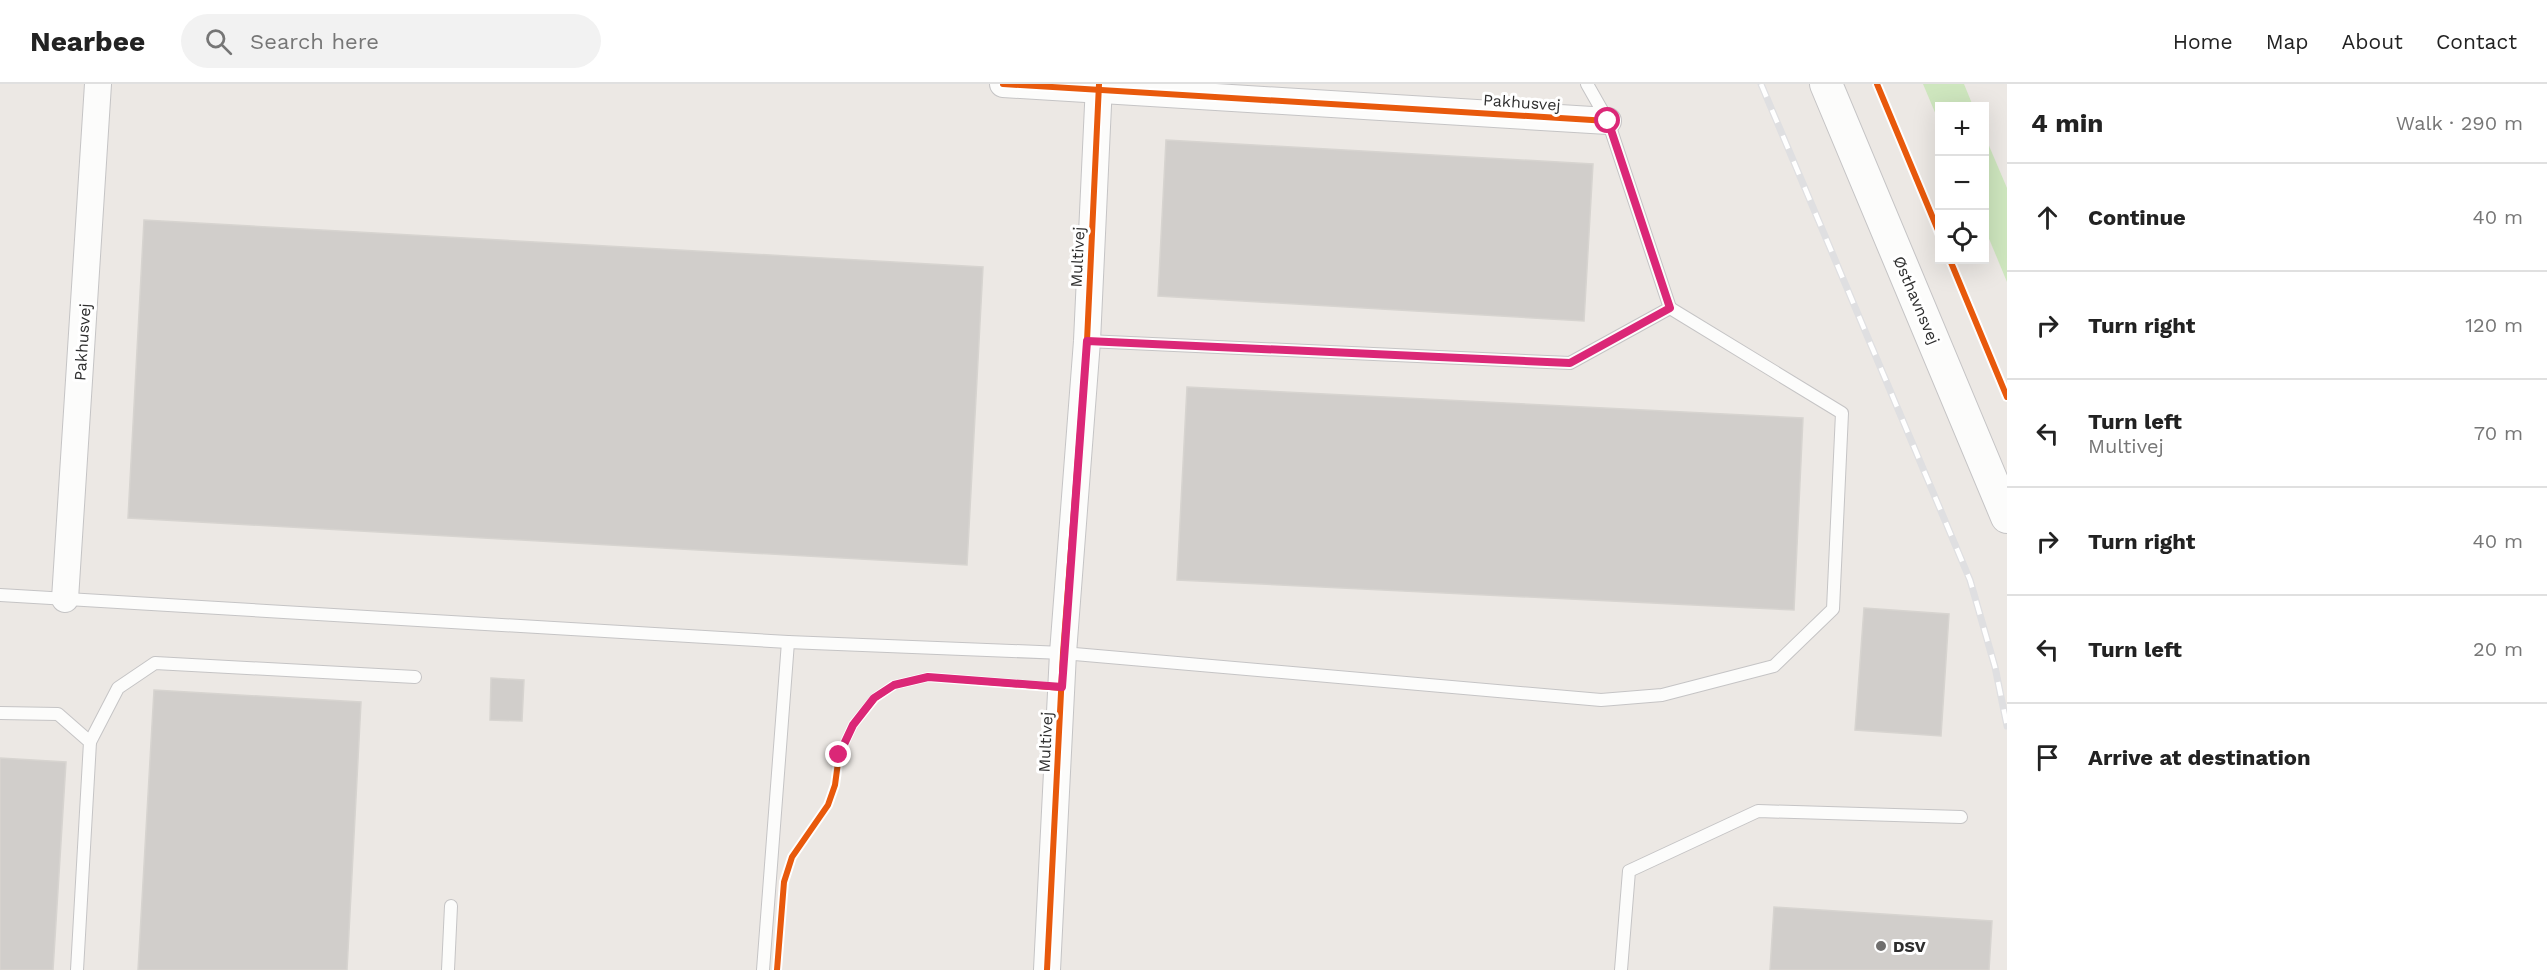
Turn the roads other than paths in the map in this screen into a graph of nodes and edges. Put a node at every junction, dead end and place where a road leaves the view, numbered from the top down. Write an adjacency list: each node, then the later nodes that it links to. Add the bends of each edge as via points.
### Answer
1 (98, 84): 11 (street, Pakhusvej)
2 (1003, 84): 5 (street, Pakhusvej)
3 (1587, 84): 6 (lane)
4 (1826, 84): 9 (street, Østhavnsvej)
5 (1099, 87): 6 (street, Pakhusvej); 8 (street, Multivej)
6 (1608, 121): 7 (lane)
7 (1670, 308): 8 (lane, via 1570,363); 13 (lane, via 1842,413 1833,609 1774,666 1662,696 1601,700)
8 (1087, 341): 13 (street, Multivej)
9 (2007, 517)
10 (0, 595): 11 (lane)
11 (65, 599): 12 (lane)
12 (788, 642): 13 (lane); 21 (lane)
13 (1063, 652): 22 (street, Multivej)
14 (416, 677): 16 (lane, via 155,663 118,688)
15 (0, 713): 16 (lane, via 58,714)
16 (90, 742): 19 (lane)
17 (1961, 817): 23 (lane, via 1758,812 1629,871)
18 (451, 906): 20 (lane)
19 (77, 970)
20 (448, 970)
21 (763, 970)
22 (1047, 970)
23 (1621, 970)

